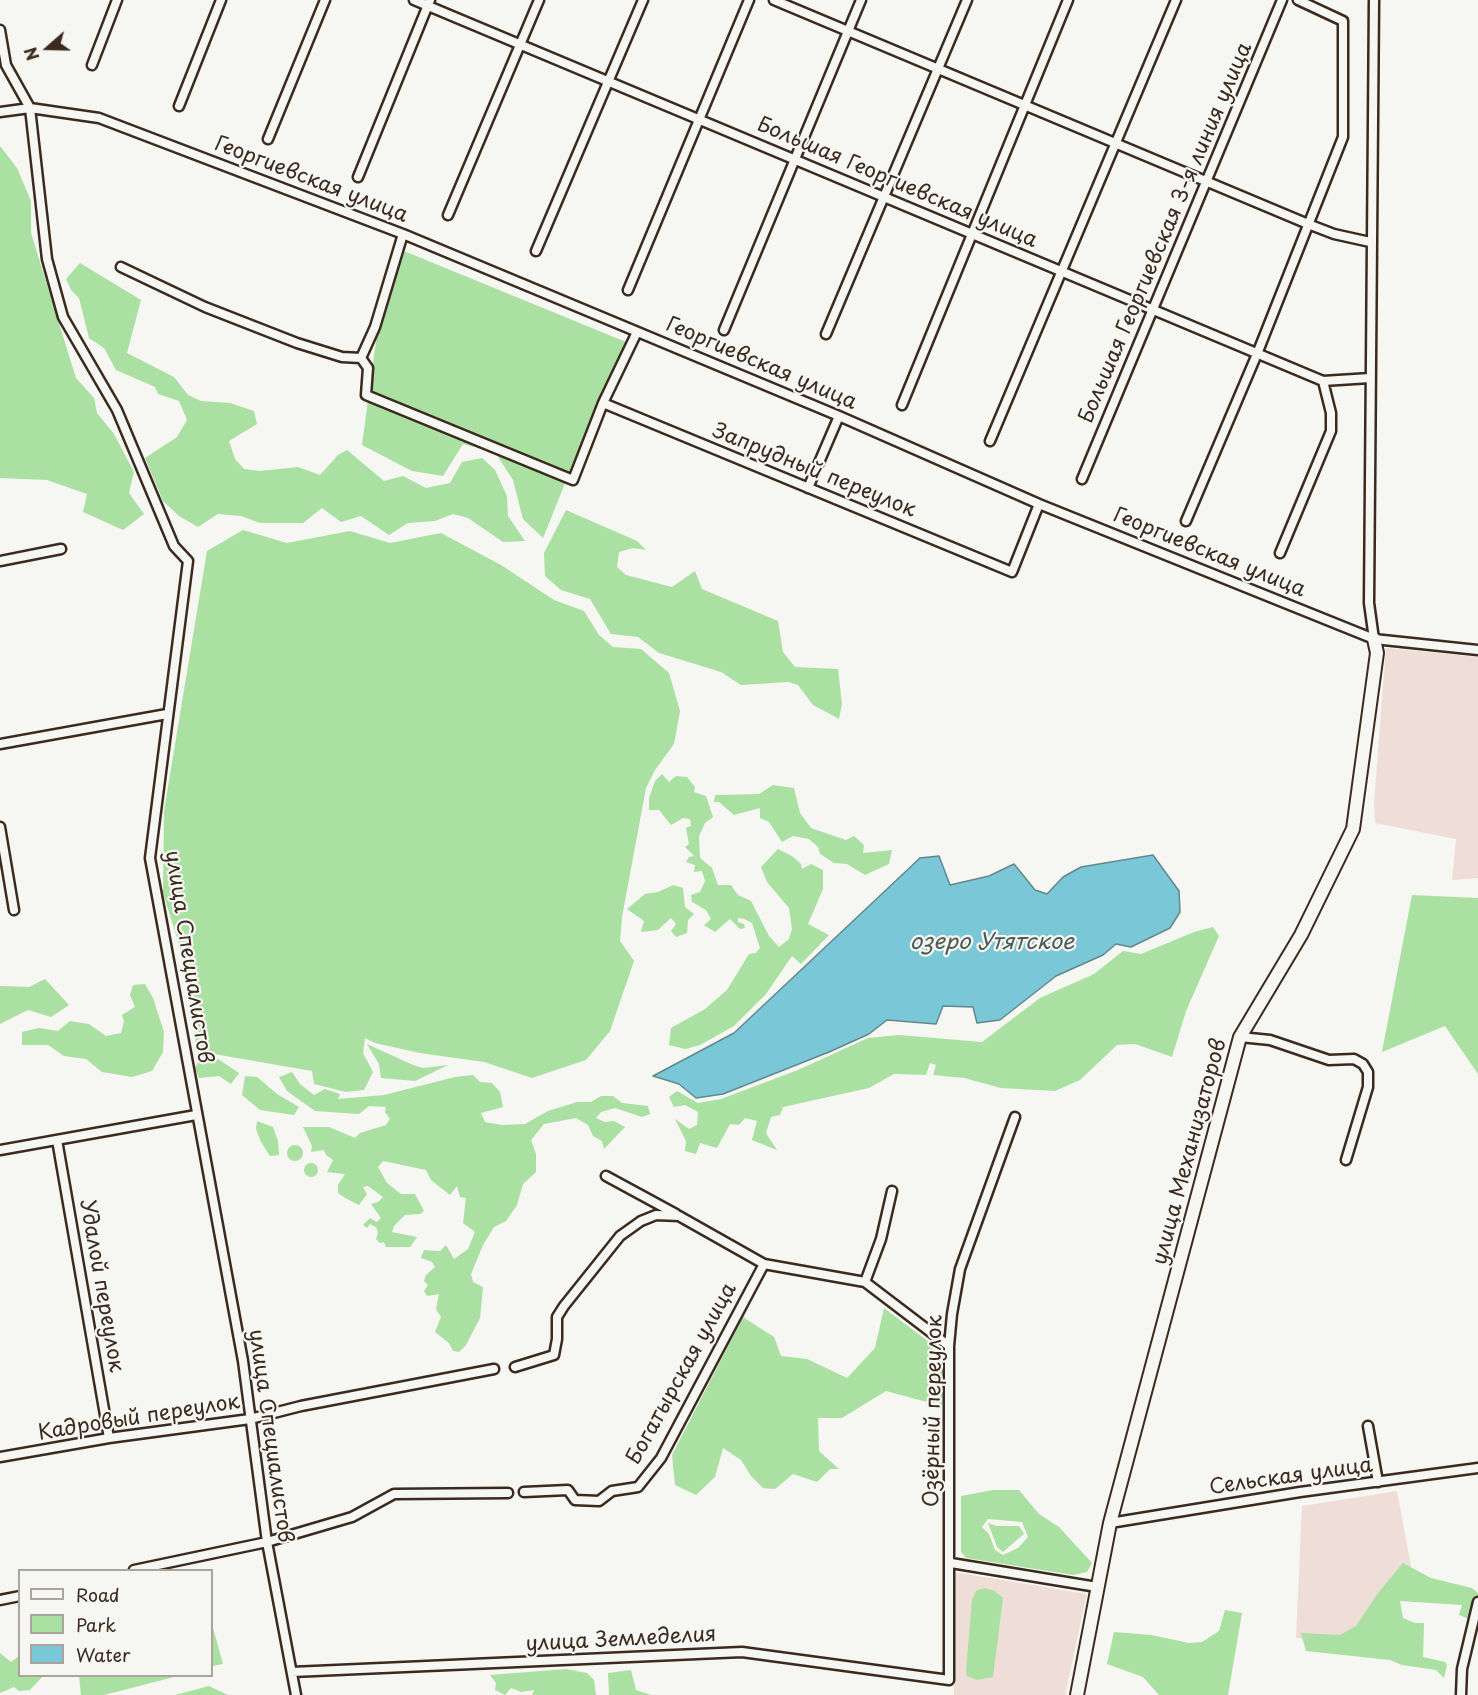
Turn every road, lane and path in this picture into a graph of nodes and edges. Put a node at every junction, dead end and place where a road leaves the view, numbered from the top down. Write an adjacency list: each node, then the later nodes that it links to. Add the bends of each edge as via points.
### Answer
1 (117, 0): 20 (street)
2 (221, 0): 24 (street)
3 (325, 0): 28 (street)
4 (414, 0): 16 (street, Большая Георгиевская улица)
5 (539, 0): 19 (street)
6 (643, 0): 22 (street)
7 (749, 0): 27 (street)
8 (774, 0): 18 (street)
9 (861, 0): 18 (street)
10 (967, 0): 21 (street)
11 (1068, 0): 23 (street)
12 (1176, 0): 29 (street)
13 (1282, 0): 32 (street, Большая Георгиевская 3-я линия улица)
14 (1298, 0): 35 (street, via 1343,21 1342,137)
15 (1374, 0): 38 (street)
16 (429, 3): 19 (street, Большая Георгиевская улица); 31 (street)
17 (0, 30): 25 (street, via 6,65)
18 (848, 30): 21 (street); 30 (street)
19 (519, 46): 22 (street, Большая Георгиевская улица); 34 (street)
20 (92, 65)
21 (938, 69): 23 (street); 33 (street)
22 (609, 82): 27 (street, Большая Георгиевская улица); 39 (street)
23 (1026, 104): 29 (street); 36 (street)
24 (179, 106)
25 (30, 108): 26 (street, Георгиевская улица); 37 (street, Георгиевская улица, via 99,118); 64 (street, улица Специалистов, via 47,259 63,318 117,410 174,546 188,561)
26 (0, 112)
27 (700, 120): 30 (street, Большая Георгиевская улица); 42 (street)
28 (268, 139)
29 (1115, 142): 32 (street); 41 (street)
30 (795, 159): 33 (street, Большая Георгиевская улица); 44 (street)
31 (358, 177)
32 (1206, 181): 35 (street); 43 (street, Большая Георгиевская 3-я линия улица)
33 (884, 198): 36 (street, Большая Георгиевская улица); 46 (street)
34 (448, 215)
35 (1308, 224): 38 (street); 47 (street)
36 (973, 233): 41 (street, Большая Георгиевская улица); 52 (street)
37 (403, 234): 45 (street, Георгиевская улица); 48 (street, via 375,327)
38 (1370, 242): 49 (street)
39 (536, 252)
40 (121, 267): 48 (street, via 205,307 297,343 342,357)
41 (1060, 271): 43 (street, Большая Георгиевская улица); 54 (street)
42 (628, 290)
43 (1154, 312): 47 (street, Большая Георгиевская улица); 55 (street, Большая Георгиевская 3-я линия улица)
44 (724, 330)
45 (637, 332): 51 (street); 53 (street, Георгиевская улица)
46 (826, 334)
47 (1257, 354): 50 (street, Большая Георгиевская улица); 58 (street)
48 (361, 358): 51 (street, via 368,368 366,395 573,480)
49 (1370, 378): 50 (street, Большая Георгиевская улица); 62 (street, via 1370,603)
50 (1323, 381): 60 (street, via 1331,431)
51 (603, 403): 56 (street, Запрудный переулок)
52 (903, 405)
53 (838, 416): 56 (street); 57 (street, Георгиевская улица)
54 (990, 441)
55 (1082, 479)
56 (808, 488): 57 (street, Запрудный переулок, via 1012,572)
57 (1039, 504): 62 (street, Георгиевская улица)
58 (1186, 521)
59 (61, 549): 61 (street)
60 (1280, 553)
61 (0, 561)
62 (1374, 639): 63 (street, Георгиевская улица); 68 (street, улица Механизаторов, via 1377,652 1353,829 1301,935)
63 (1478, 651)
64 (167, 714): 65 (street); 69 (street, улица Специалистов, via 150,858)
65 (0, 744)
66 (0, 826): 67 (street)
67 (14, 910)
68 (1240, 1037): 73 (street, via 1270,1040 1329,1059 1354,1059 1363,1064 1368,1072 1368,1087); 90 (street, улица Механизаторов)
69 (196, 1115): 71 (street); 82 (street, улица Специалистов, via 243,1361)
70 (1015, 1117): 79 (street, Озёрный переулок, via 960,1269)
71 (57, 1140): 72 (street); 84 (street, Удалой переулок)
72 (0, 1150)
73 (1346, 1160)
74 (606, 1176): 76 (street)
75 (892, 1191): 78 (street)
76 (679, 1216): 77 (street); 80 (street, via 656,1215 620,1236 556,1317 554,1355)
77 (765, 1264): 78 (street); 88 (street, Богатырская улица, via 661,1458 638,1487 612,1491 599,1502 575,1500 568,1490)
78 (866, 1282): 79 (street)
79 (949, 1346): 92 (street, Озёрный переулок)
80 (515, 1366)
81 (494, 1369): 82 (street, Кадровый переулок)
82 (250, 1419): 84 (street, Кадровый переулок); 91 (street, улица Специалистов)
83 (1368, 1426): 87 (street)
84 (109, 1438): 85 (street, Кадровый переулок)
85 (0, 1457)
86 (1478, 1468): 87 (street, Сельская улица)
87 (1378, 1482): 90 (street, Сельская улица)
88 (524, 1492)
89 (508, 1493): 91 (street, via 394,1494 352,1517)
90 (1110, 1523): 94 (street, улица Механизаторов)
91 (267, 1542): 93 (street); 98 (street, улица Специалистов)
92 (951, 1563): 94 (street); 99 (street, Озёрный переулок)
93 (139, 1569)
94 (1097, 1587): 101 (street, улица Механизаторов)
95 (18, 1596): 96 (street)
96 (0, 1600)
97 (1478, 1602): 102 (street, via 1462,1669)
98 (292, 1672): 99 (street, улица Земледелия, via 742,1652); 100 (street, улица Специалистов)
99 (949, 1680)
100 (296, 1695)
101 (1077, 1695)
102 (1461, 1695)

